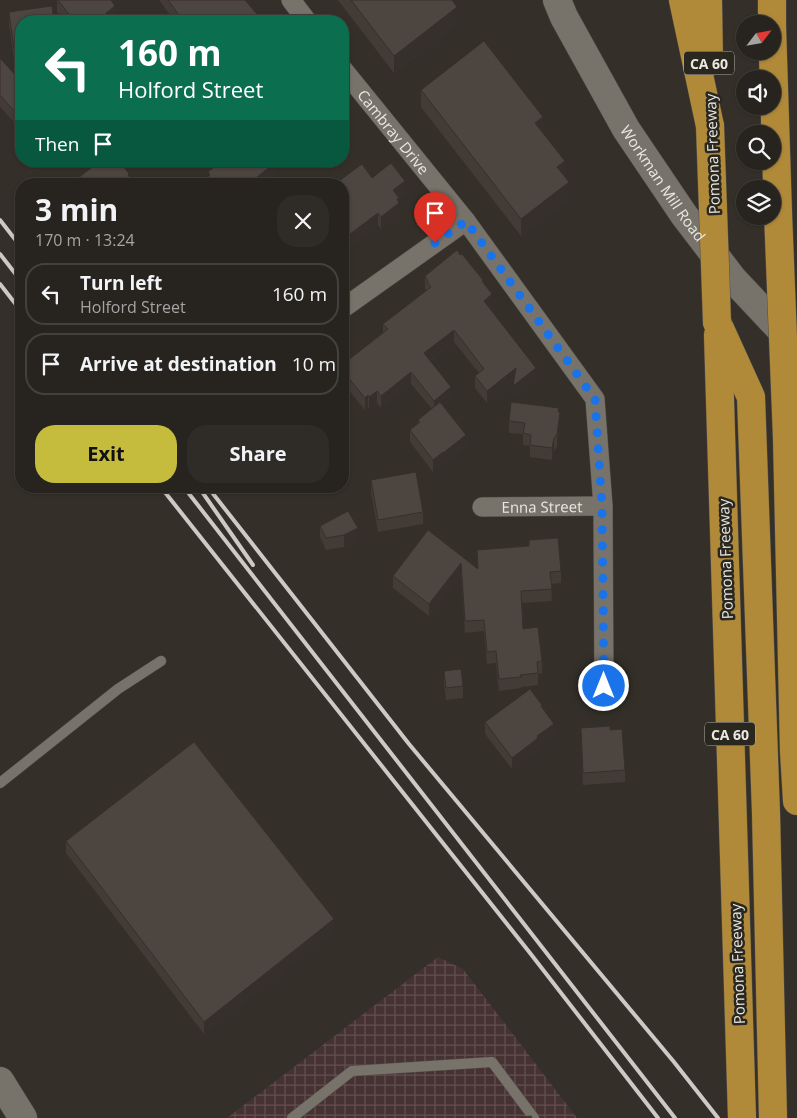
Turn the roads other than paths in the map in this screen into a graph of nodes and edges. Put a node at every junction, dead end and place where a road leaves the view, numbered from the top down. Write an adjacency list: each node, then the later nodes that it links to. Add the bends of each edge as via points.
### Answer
1 (291, 0): 6 (street)
2 (557, 0): 14 (main road, Workman Mill Road, via 626,128 684,215 733,279)
3 (683, 0): 10 (highway)
4 (708, 0): 10 (highway, Pomona Freeway / CA 60)
5 (772, 0): 7 (highway)
6 (302, 15)
7 (772, 15)
8 (773, 60): 20 (highway, bridge)
9 (349, 77): 11 (street, Cambray Drive)
10 (710, 126): 13 (highway, Pomona Freeway / CA 60, bridge)
11 (466, 221): 12 (street); 15 (street, Cambray Drive, via 595,399)
12 (349, 304)
13 (717, 322): 24 (highway, Pomona Freeway / CA 60); 28 (highway, via 751,397)
14 (797, 347)
15 (602, 506): 16 (street, Enna Street); 18 (street, Cambray Drive)
16 (482, 507)
17 (161, 662): 21 (lane, via 118,689)
18 (604, 686)
19 (797, 704): 20 (highway)
20 (794, 751): 22 (highway)
21 (0, 782)
22 (797, 801)
23 (0, 1081): 25 (main road)
24 (742, 1112)
25 (23, 1118)
26 (292, 1118): 27 (lane, via 352,1071 492,1062)
27 (534, 1118)
28 (773, 1118)

